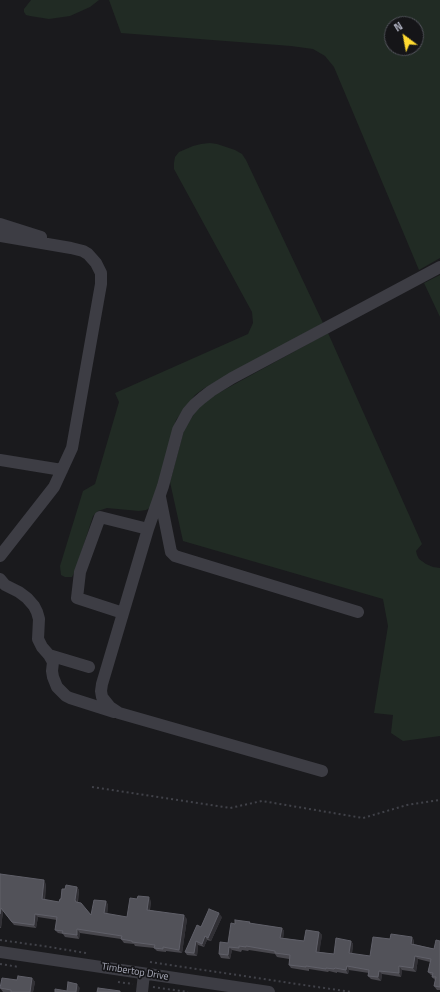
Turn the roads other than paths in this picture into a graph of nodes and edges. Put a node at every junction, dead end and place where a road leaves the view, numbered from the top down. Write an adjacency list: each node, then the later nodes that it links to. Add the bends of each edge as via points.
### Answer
1 (0, 224): 3 (street)
2 (0, 236): 3 (street)
3 (62, 246): 6 (street, via 88,254 99,268 101,284 72,448)
4 (440, 267): 7 (street, via 232,378 202,398 188,412 178,430)
5 (0, 460): 6 (street)
6 (62, 470): 9 (street, via 54,487)
7 (160, 495): 8 (street); 11 (street, via 171,552 175,556)
8 (148, 529): 12 (street); 12 (street, via 100,517 80,572 77,598)
9 (0, 556)
10 (0, 579): 13 (street, via 34,606 39,619 38,639)
11 (358, 612)
12 (123, 613): 15 (street, via 101,691 102,697 110,707)
13 (49, 654): 14 (street); 15 (street, via 54,662 52,671 57,687 66,696)
14 (89, 667)
15 (119, 713): 16 (street)
16 (322, 771)
17 (0, 952): 18 (street, Timbertop Drive)
18 (146, 968): 19 (street); 20 (street, Timbertop Drive)
19 (146, 989)
20 (269, 992)

